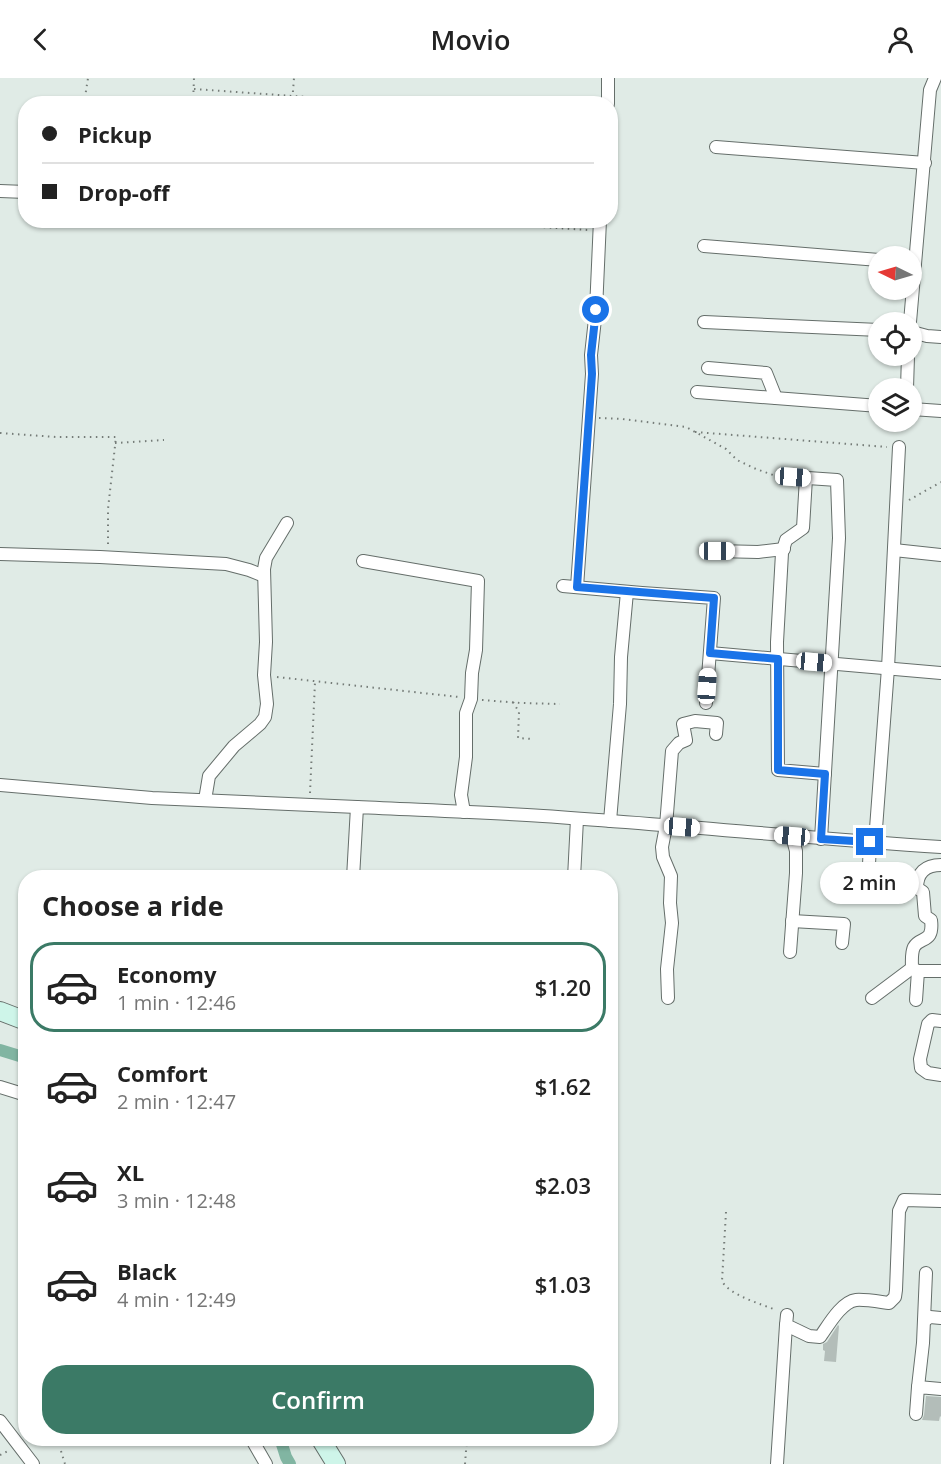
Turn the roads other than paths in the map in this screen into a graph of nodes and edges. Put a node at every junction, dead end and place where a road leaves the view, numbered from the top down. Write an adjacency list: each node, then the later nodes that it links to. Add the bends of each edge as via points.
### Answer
1 (608, 78): 3 (street)
2 (932, 82): 5 (street)
3 (608, 96)
4 (716, 147): 5 (street)
5 (924, 163): 10 (street)
6 (0, 191): 7 (street)
7 (18, 192)
8 (600, 228): 34 (street)
9 (704, 246): 11 (street)
10 (916, 246)
11 (868, 259)
12 (704, 322): 13 (street)
13 (868, 329)
14 (922, 335): 15 (street)
15 (941, 337)
16 (708, 368): 18 (street, via 766,373)
17 (697, 392): 18 (street)
18 (776, 398): 19 (street)
19 (868, 405)
20 (922, 410): 21 (street)
21 (941, 411)
22 (899, 447): 27 (street)
23 (793, 477): 24 (street)
24 (806, 478): 26 (street, via 803,528 786,540); 38 (street, via 837,480 839,538)
25 (287, 523): 32 (street, via 266,558)
26 (784, 549): 28 (street); 37 (street)
27 (894, 550): 30 (street); 39 (street)
28 (717, 551)
29 (0, 555): 32 (street, via 226,564)
30 (941, 555)
31 (363, 561): 47 (street, via 478,581 476,650 466,712 461,795)
32 (264, 576): 45 (street, via 266,717 208,776)
33 (563, 586): 34 (street)
34 (577, 587): 35 (street)
35 (627, 592): 36 (street, via 714,598); 49 (street)
36 (710, 653): 37 (street); 41 (street)
37 (778, 659): 38 (street); 43 (street, via 778,770)
38 (832, 663): 39 (street); 43 (street)
39 (888, 668): 40 (street); 53 (street)
40 (941, 673)
41 (706, 703)
42 (716, 734): 50 (street, via 717,723 683,724 686,740 672,751)
43 (825, 774): 52 (street)
44 (0, 785): 45 (street)
45 (205, 800): 46 (street)
46 (357, 807): 47 (street); 56 (street)
47 (464, 812): 48 (street)
48 (577, 819): 49 (street); 57 (street)
49 (610, 821): 50 (street)
50 (666, 825): 51 (street); 64 (street, via 662,847 671,876 672,923)
51 (792, 836): 52 (street); 59 (street, via 796,851)
52 (821, 839): 53 (street)
53 (873, 842): 54 (street); 58 (street, via 868,888)
54 (941, 847)
55 (941, 865): 62 (street, via 918,875 917,888 923,892 926,916 932,920 932,926 927,939 913,949)
56 (353, 870)
57 (574, 870)
58 (850, 886)
59 (792, 921): 60 (street, via 844,924); 61 (street)
60 (842, 943)
61 (790, 952)
62 (915, 969): 63 (street); 65 (street); 66 (street)
63 (941, 971)
64 (668, 998)
65 (872, 998)
66 (916, 1000)
67 (0, 1011): 68 (street)
68 (18, 1018)
69 (941, 1021): 70 (street, via 928,1023 920,1059 921,1068)
70 (941, 1075)
71 (0, 1088): 72 (street)
72 (18, 1093)
73 (941, 1202): 88 (street, via 904,1200 901,1205 896,1290 889,1303 855,1300 831,1320 820,1337 809,1336 786,1320)
74 (926, 1272): 76 (street)
75 (941, 1318): 76 (street, via 930,1317)
76 (924, 1322): 77 (street)
77 (918, 1387): 78 (street); 79 (street)
78 (941, 1389)
79 (916, 1414)
80 (0, 1421): 81 (street)
81 (18, 1444)
82 (19, 1446): 85 (street)
83 (256, 1446): 86 (street)
84 (325, 1446): 87 (street)
85 (33, 1464)
86 (266, 1464)
87 (336, 1464)
88 (777, 1464)

